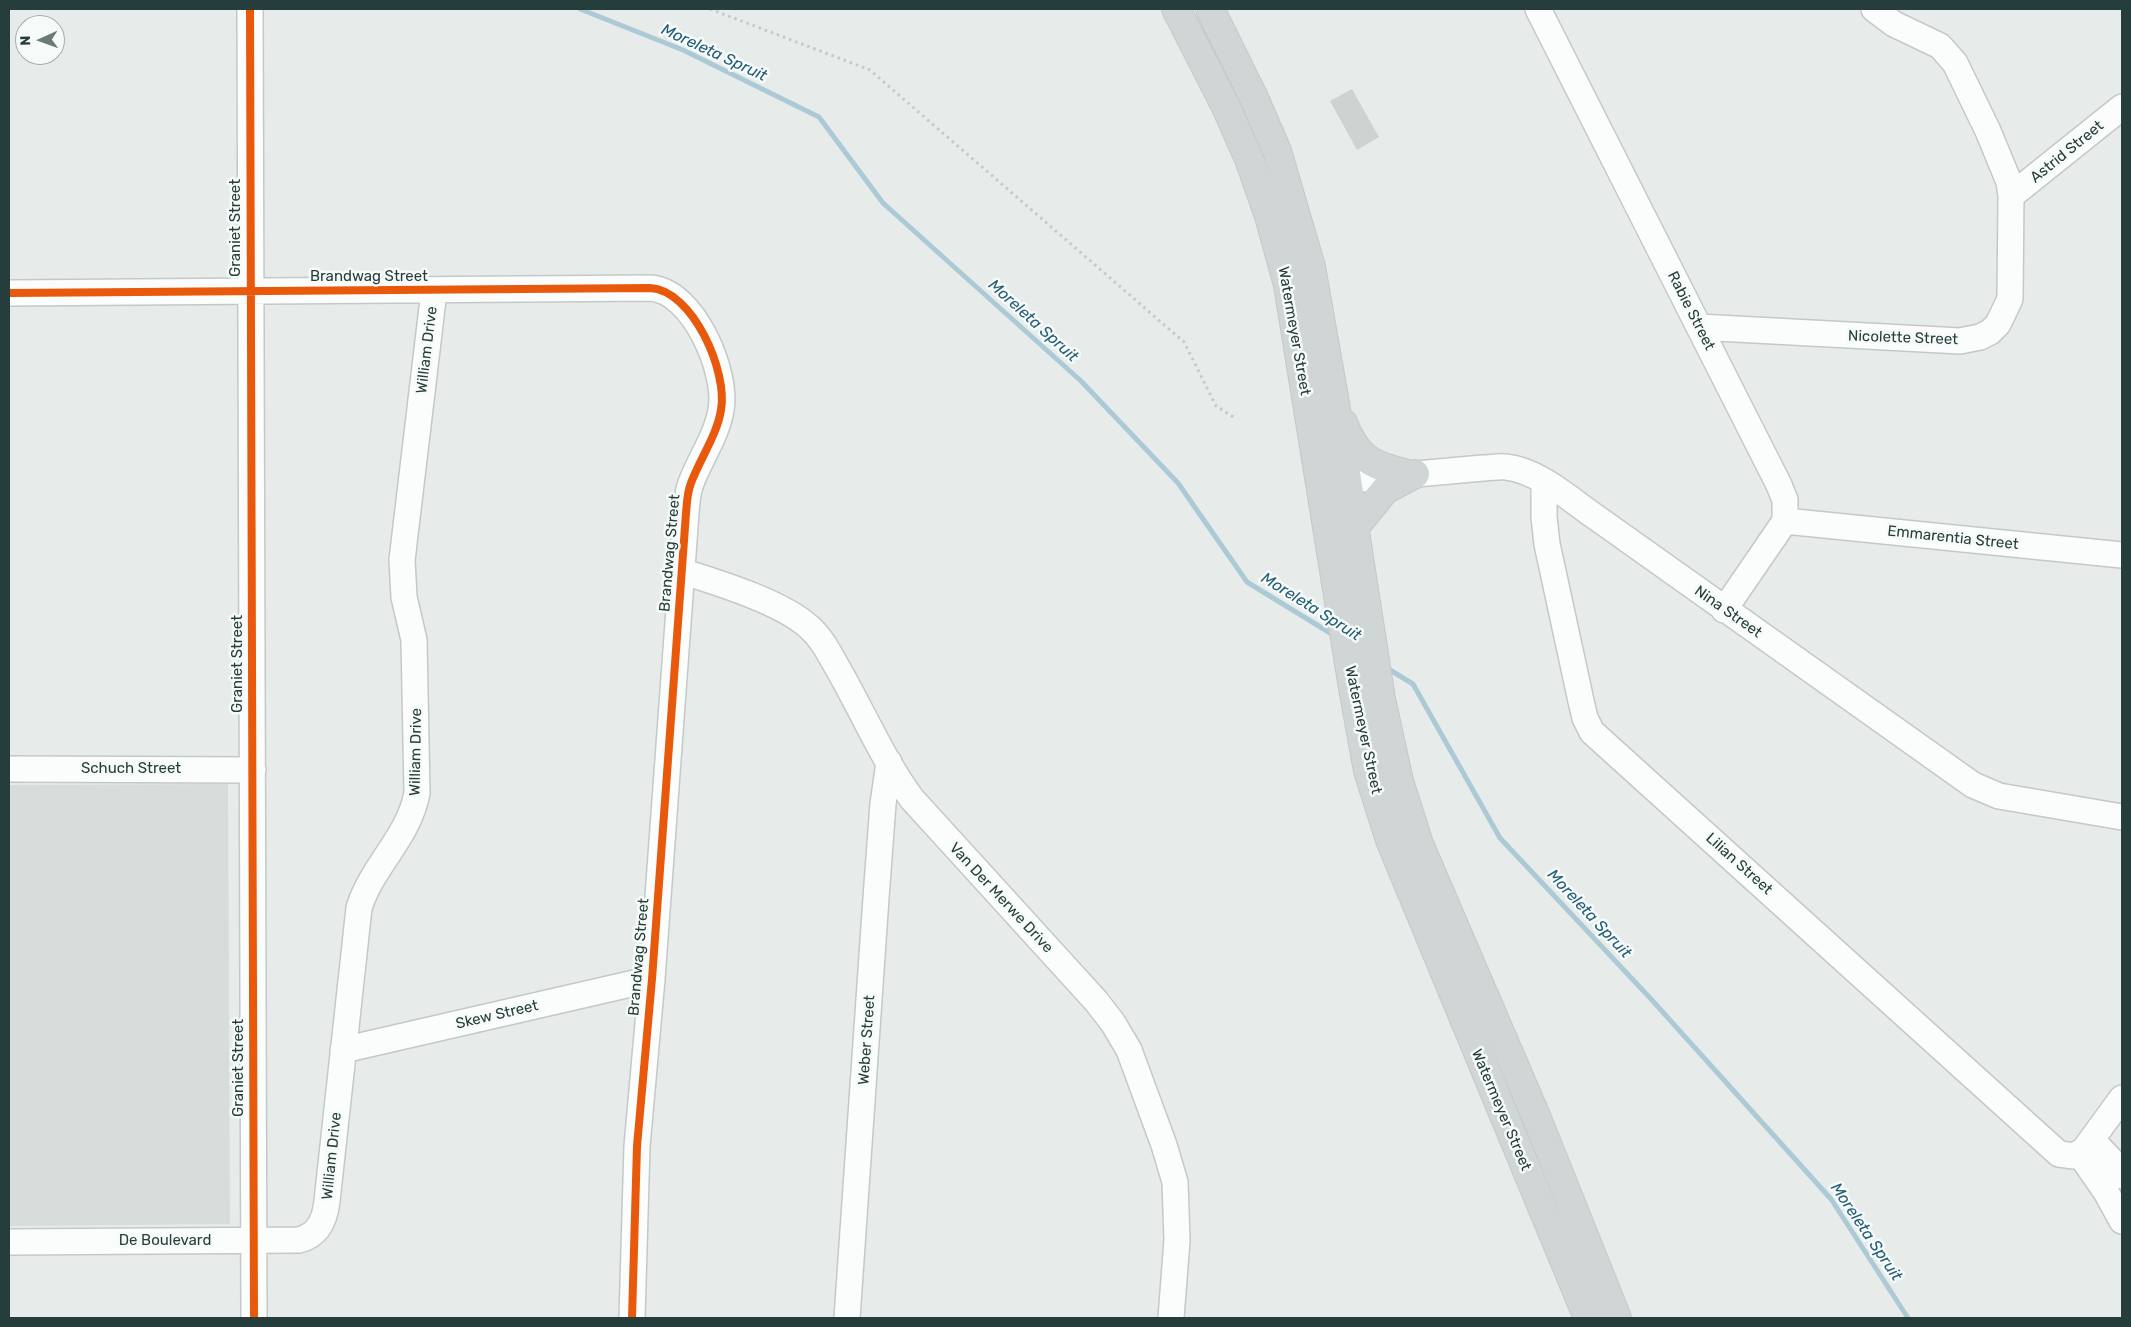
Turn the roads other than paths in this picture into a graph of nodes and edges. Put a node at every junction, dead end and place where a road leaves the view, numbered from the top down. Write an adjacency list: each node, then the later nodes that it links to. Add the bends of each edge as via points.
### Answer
1 (250, 9): 9 (street, Graniet Street)
2 (1176, 9): 14 (main road, Watermeyer Street, via 1225,105 1269,216)
3 (1210, 9): 12 (main road, Watermeyer Street, via 1254,98 1292,197 1311,267)
4 (1538, 9): 11 (street, Rabie Street)
5 (1874, 9): 7 (street, Nicolette Street, via 1894,24 1940,46 1955,63 2003,165)
6 (2122, 107): 7 (street, Astrid Street)
7 (2011, 196): 11 (street, Nicolette Street, via 2010,299 1998,324 1980,337 1960,341)
8 (434, 291): 9 (street, Brandwag Street); 19 (street, Brandwag Street, via 650,288 662,290 684,306 706,338 718,371 722,406 687,495); 26 (street, William Drive, via 402,560 403,591 414,640 417,793 403,831 366,887 359,908)
9 (249, 292): 10 (street, Brandwag Street); 23 (street, Graniet Street)
10 (9, 293)
11 (1699, 327): 16 (street, Rabie Street, via 1780,485 1785,500)
12 (1335, 403): 13 (main road, via 1351,441 1360,453 1374,464); 14 (main road, Watermeyer Street)
13 (1412, 474): 14 (street, Nina Street); 15 (street, Nina Street, via 1506,467 1528,472); 17 (main road, via 1385,490)
14 (1333, 481): 17 (main road, Watermeyer Street); 38 (main road, Watermeyer Street, via 1338,592 1368,770 1390,840)
15 (1544, 482): 20 (street, Nina Street); 28 (street, Lilian Street, via 1547,544 1585,718 1592,732 2053,1149 2074,1156)
16 (1785, 521): 18 (street, Emmarentia Street); 20 (street)
17 (1355, 527): 39 (main road, Watermeyer Street, via 1381,699 1398,781 1420,844 1536,1116)
18 (2122, 555)
19 (681, 570): 21 (street, Van Der Merwe Drive, via 780,608 808,626 826,649); 25 (street, Brandwag Street)
20 (1724, 610): 24 (street, Nina Street, via 1978,788 1999,796)
21 (889, 762): 36 (street, Weber Street, via 877,879); 37 (street, Van Der Merwe Drive, via 899,782 927,818 1096,1001 1129,1050 1175,1182 1177,1240)
22 (9, 769): 23 (street, Schuch Street)
23 (253, 770): 32 (street, Graniet Street)
24 (2122, 817)
25 (652, 979): 26 (street, Skew Street); 35 (street, Brandwag Street, via 637,1146)
26 (343, 1050): 31 (street, William Drive, via 326,1214)
27 (2122, 1098): 28 (street)
28 (2086, 1147): 29 (street, via 2112,1161); 30 (street)
29 (2122, 1176)
30 (2122, 1221)
31 (318, 1229): 32 (street, De Boulevard, via 299,1240)
32 (253, 1241): 33 (street, De Boulevard); 34 (street, Graniet Street)
33 (9, 1242)
34 (254, 1318)
35 (632, 1318)
36 (847, 1318)
37 (1171, 1318)
38 (1588, 1318)
39 (1617, 1318)

